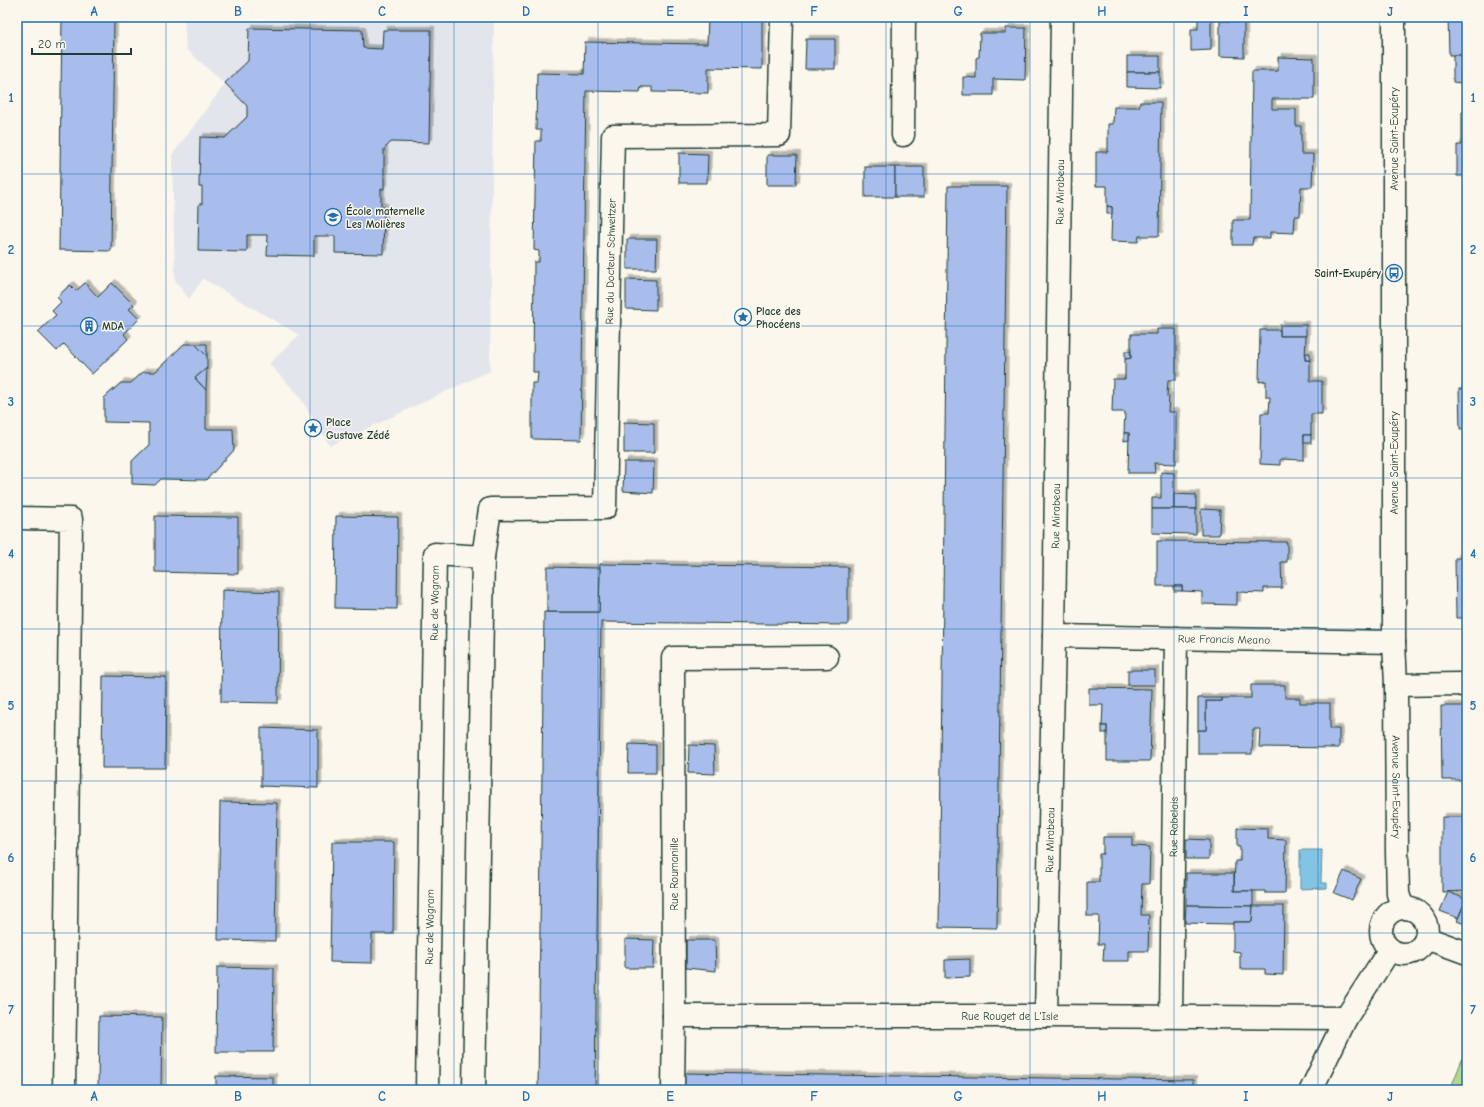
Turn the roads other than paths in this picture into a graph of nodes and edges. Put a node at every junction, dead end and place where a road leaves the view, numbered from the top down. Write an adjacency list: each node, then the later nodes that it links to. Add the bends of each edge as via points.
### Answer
1 (782, 17): 7 (street, Rue du Docteur Schweitzer, via 779,135 613,136 605,508 490,509)
2 (904, 17): 5 (street)
3 (1062, 17): 8 (street, Rue Mirabeau)
4 (1394, 17): 10 (street, Avenue Saint-Exupéry)
5 (903, 135)
6 (17, 518): 22 (street, via 71,519)
7 (483, 557): 23 (street, Rue de Wagram, via 435,554); 24 (street)
8 (1054, 636): 9 (street, Rue Francis Meano); 19 (street, Rue Mirabeau)
9 (1176, 638): 10 (street, Rue Francis Meano); 20 (street, Rue Rabelais)
10 (1394, 642): 12 (street, Avenue Saint-Exupéry)
11 (827, 658): 18 (street, Rue Roumanille, via 673,658)
12 (1396, 685): 13 (street); 14 (street, Avenue Saint-Exupéry, via 1398,894)
13 (1467, 686)
14 (1403, 908): 15 (street, via 1417,912 1423,917); 16 (street, via 1390,913 1382,924 1382,938)
15 (1426, 938): 16 (street, via 1423,945 1411,953 1404,954); 17 (street)
16 (1390, 949): 21 (street)
17 (1467, 953)
18 (674, 1016): 19 (street, Rue Rouget de L'Isle); 25 (street, Rue Roumanille)
19 (1046, 1016): 20 (street, Rue Rouget de L'Isle)
20 (1171, 1016): 21 (street, Rue Rouget de L'Isle)
21 (1346, 1018): 26 (street)
22 (64, 1090)
23 (427, 1090)
24 (474, 1090)
25 (673, 1090)
26 (1312, 1090)

